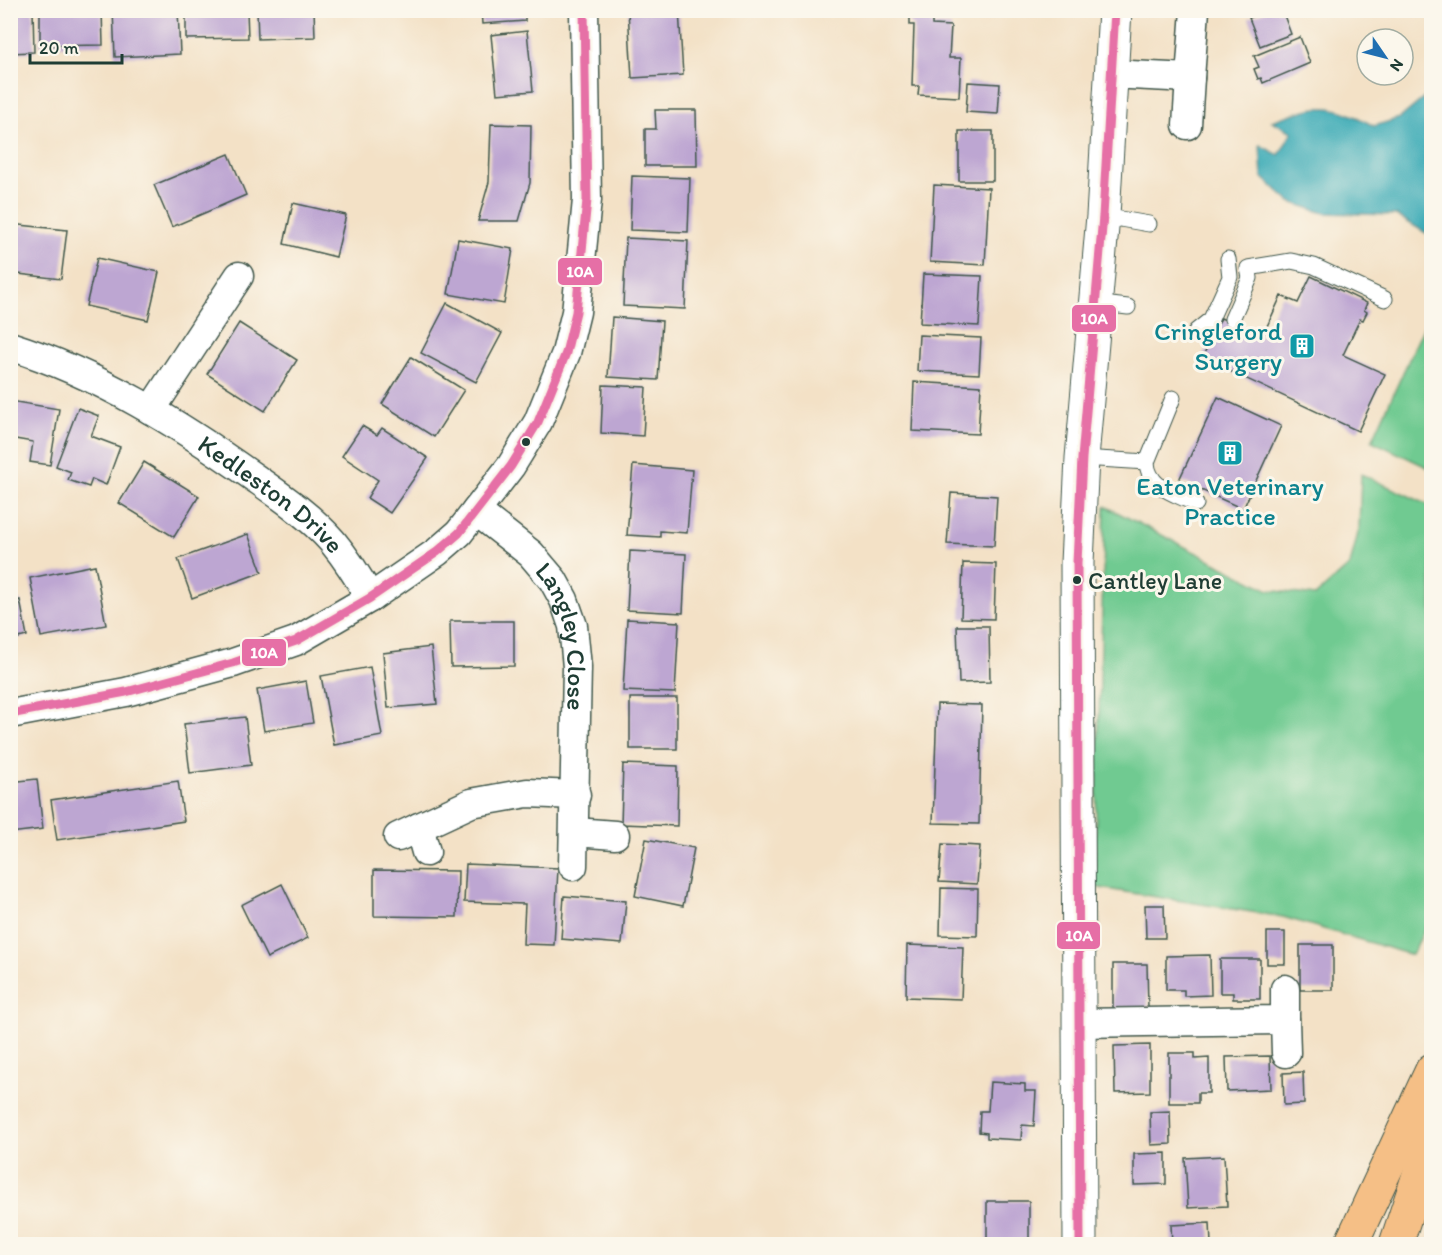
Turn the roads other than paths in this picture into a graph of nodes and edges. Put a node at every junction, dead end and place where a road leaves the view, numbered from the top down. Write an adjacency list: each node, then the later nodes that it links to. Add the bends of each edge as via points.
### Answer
1 (584, 10): 22 (street, via 587,200 576,312 566,353 538,422)
2 (1115, 10): 4 (street)
3 (1195, 10): 5 (street)
4 (1110, 74): 5 (street); 7 (street)
5 (1190, 78): 6 (street)
6 (1187, 125)
7 (1103, 216): 8 (lane); 12 (street)
8 (1149, 224)
9 (1228, 259): 15 (lane, via 1230,276 1211,319)
10 (239, 276): 18 (street)
11 (1385, 299): 14 (lane, via 1314,266 1291,261 1248,268 1250,278)
12 (1094, 303): 13 (lane); 19 (street)
13 (1128, 307)
14 (1232, 319)
15 (1196, 331)
16 (10, 346): 18 (street, Kedleston Drive, via 99,381)
17 (1173, 398): 20 (lane)
18 (151, 410): 23 (street, Kedleston Drive, via 303,513 332,541)
19 (1082, 458): 20 (lane); 32 (street, via 1077,563)
20 (1147, 462): 21 (lane, via 1155,484)
21 (1196, 504)
22 (476, 511): 23 (street, via 437,552); 25 (street, Langley Close, via 531,555 564,600 573,626 576,667)
23 (370, 598): 24 (street, via 296,640 233,663 126,692)
24 (10, 714)
25 (576, 795): 26 (street, Langley Close); 28 (street, via 527,793 471,803)
26 (575, 832): 27 (street); 29 (street, Langley Close)
27 (615, 835)
28 (414, 838)
29 (573, 866)
30 (1285, 989): 31 (street)
31 (1285, 1020): 32 (street); 33 (street)
32 (1078, 1023): 36 (street)
33 (1286, 1053)
34 (1431, 1070): 37 (highway)
35 (1431, 1136): 38 (highway)
36 (1080, 1245)
37 (1351, 1245)
38 (1396, 1245)

